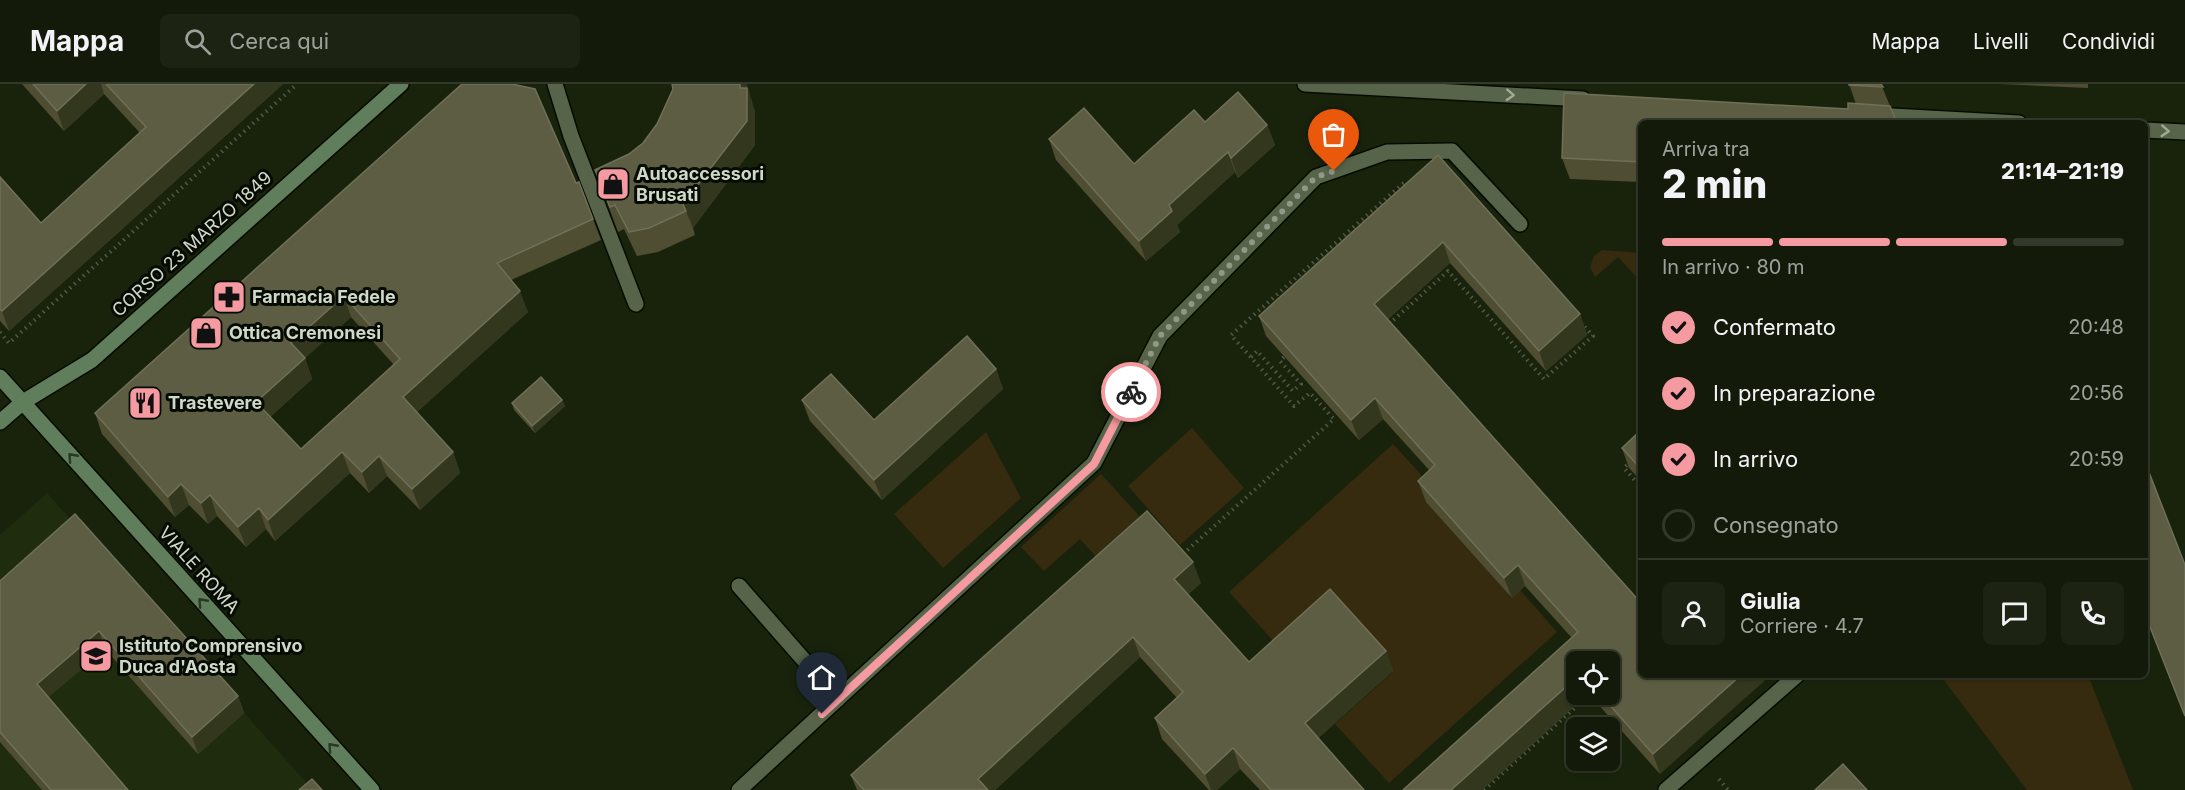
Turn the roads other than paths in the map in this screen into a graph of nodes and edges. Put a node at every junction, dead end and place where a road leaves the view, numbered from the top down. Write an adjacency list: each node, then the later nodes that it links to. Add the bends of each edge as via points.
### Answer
1 (400, 84): 12 (street, CORSO 23 MARZO 1849, via 92,360)
2 (555, 84): 10 (street)
3 (1305, 84): 4 (street, one-way to 4)
4 (1602, 100)
5 (1864, 115): 6 (street)
6 (1961, 120)
7 (2148, 130): 8 (street, one-way to 8)
8 (2185, 132)
9 (1520, 224): 16 (street, via 1452,152 1387,152 1316,177 1160,336 1094,464)
10 (636, 304)
11 (0, 377): 12 (street, VIALE ROMA)
12 (23, 402): 13 (street, CORSO 23 MARZO 1849); 17 (street, VIALE ROMA, one-way to 12)
13 (0, 422)
14 (738, 586): 16 (street)
15 (1794, 678): 19 (street)
16 (838, 699): 18 (street)
17 (372, 790)
18 (739, 790)
19 (1666, 790)

